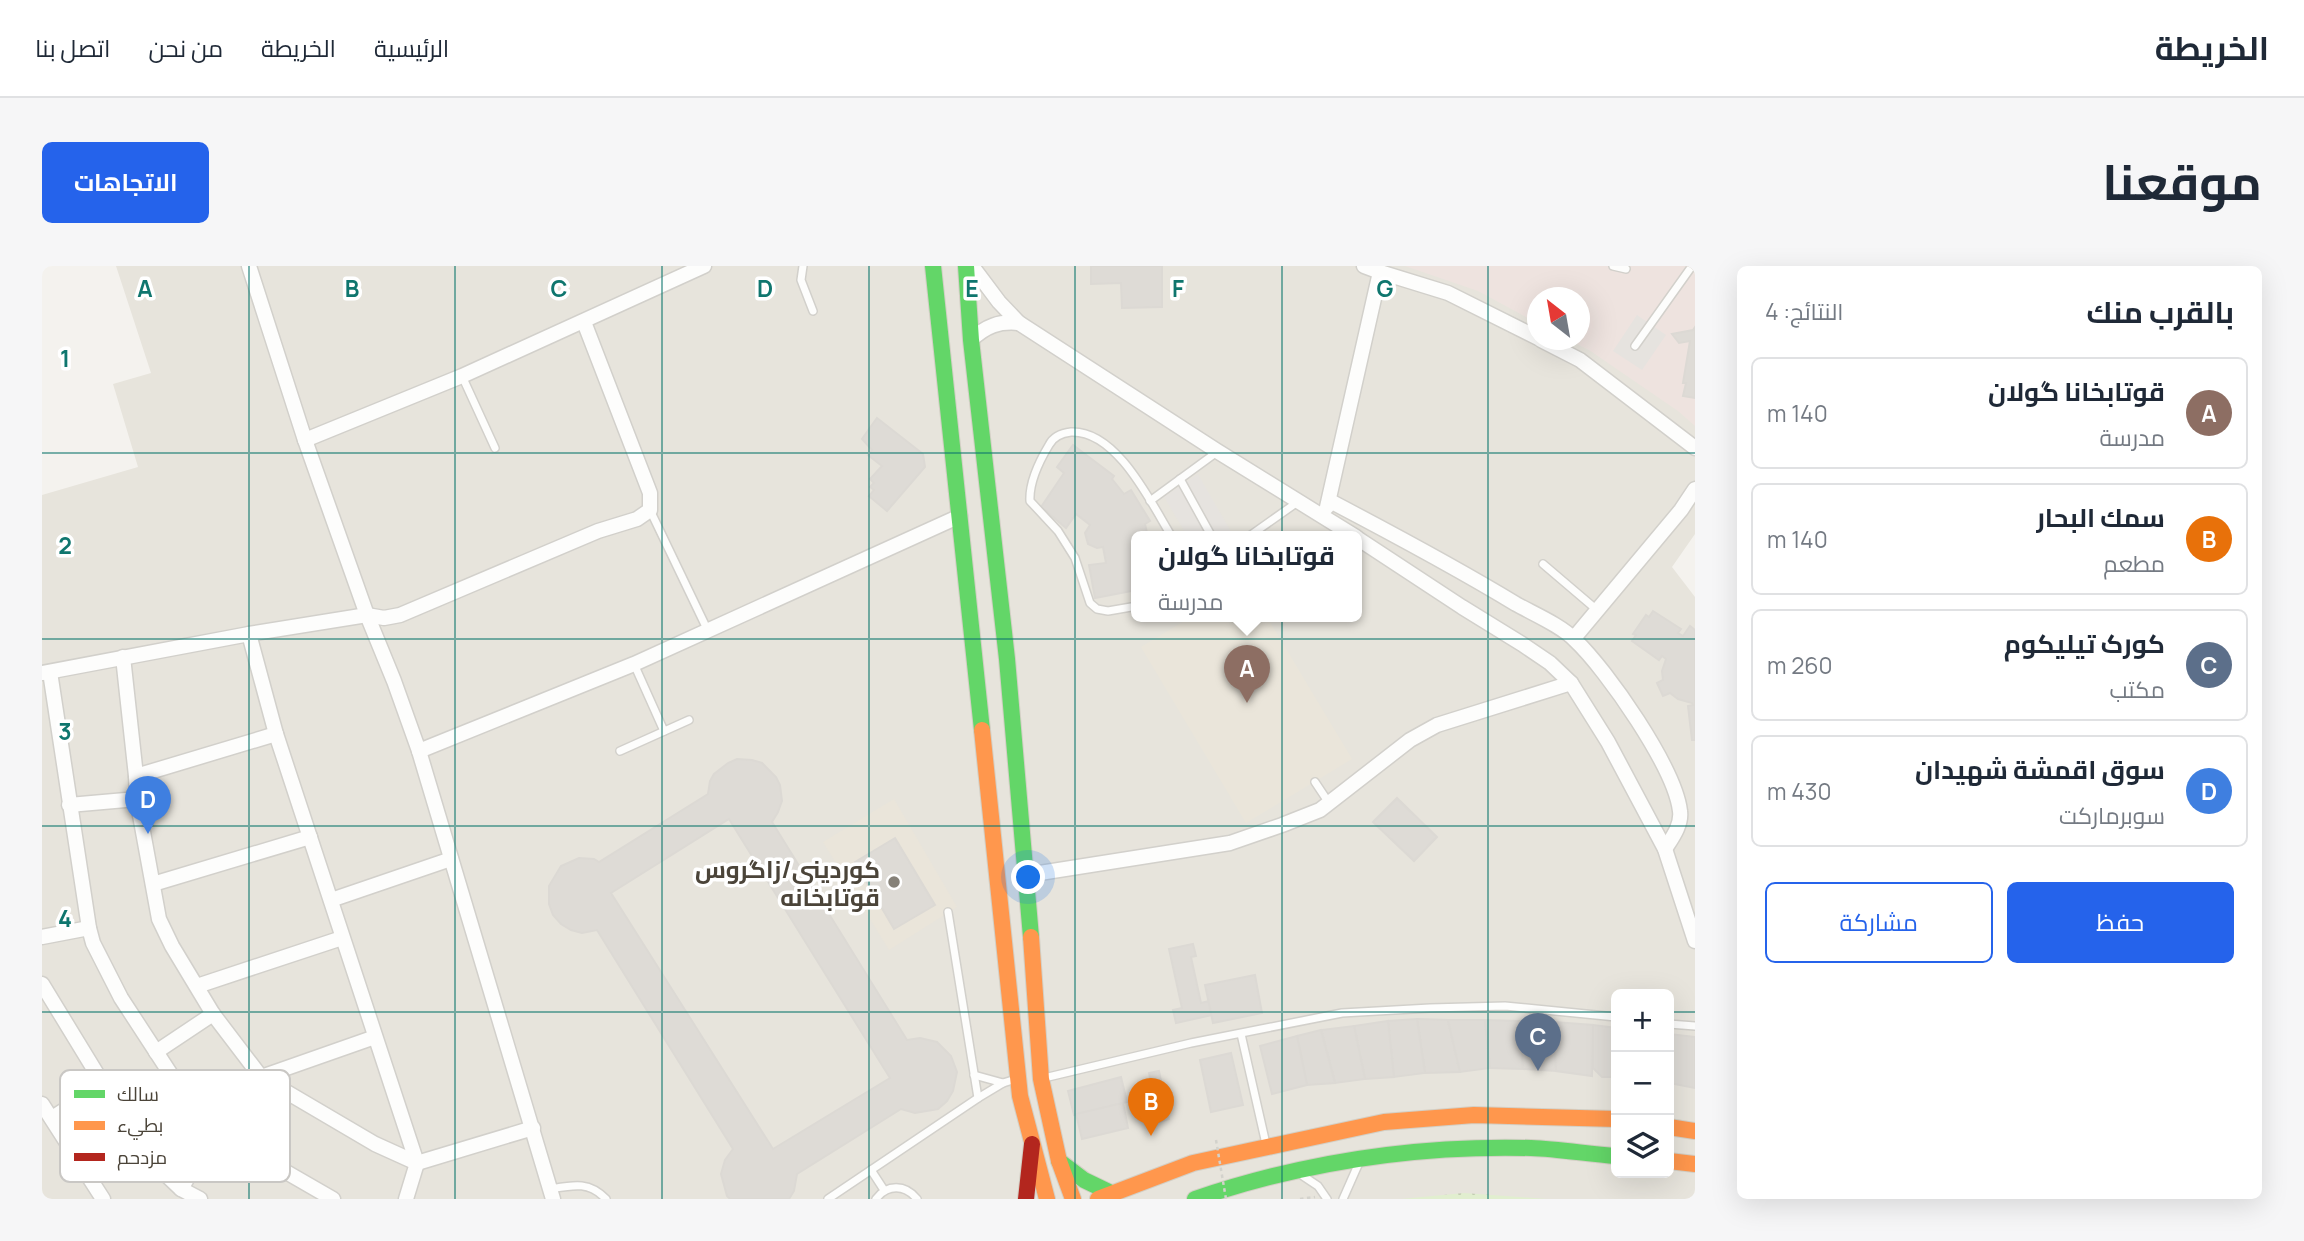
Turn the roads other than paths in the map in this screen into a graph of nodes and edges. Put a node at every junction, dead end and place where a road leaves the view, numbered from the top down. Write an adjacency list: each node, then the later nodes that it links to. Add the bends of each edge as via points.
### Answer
1 (249, 266): 20 (street)
2 (704, 266): 13 (street)
3 (803, 266): 12 (lane, via 801,280)
4 (933, 266): 31 (main road)
5 (966, 266): 16 (main road)
6 (972, 266): 14 (street)
7 (1364, 266): 11 (street)
8 (1613, 266): 10 (lane)
9 (1692, 266): 17 (lane)
10 (1626, 269)
11 (1380, 272): 15 (street, via 1448,293); 28 (street)
12 (813, 311)
13 (584, 322): 19 (street); 29 (street, via 650,493)
14 (1019, 323): 16 (street, via 993,324); 23 (street)
15 (1527, 333)
16 (971, 340): 47 (main road)
17 (1635, 346)
18 (1560, 350): 22 (street, via 1580,360)
19 (463, 376): 20 (street); 21 (lane)
20 (305, 440): 40 (street)
21 (495, 448)
22 (1695, 449)
23 (1217, 451): 24 (lane); 27 (street)
24 (1180, 479): 26 (lane); 33 (lane)
25 (1695, 489): 39 (street)
26 (1150, 501): 32 (lane); 38 (lane, via 1105,443 1081,432 1065,432 1052,439 1029,494 1032,506 1058,531 1075,558 1090,603 1108,611)
27 (1300, 501): 30 (street); 34 (lane)
28 (1330, 501): 30 (street); 43 (street, via 1462,571)
29 (650, 510): 40 (street, via 400,615); 41 (lane)
30 (1323, 515): 35 (street)
31 (960, 516): 41 (street); 48 (main road)
32 (1168, 531)
33 (1209, 531)
34 (1263, 531)
35 (1347, 531)
36 (1362, 541): 49 (street, via 1550,663)
37 (1543, 564): 39 (lane)
38 (1131, 607)
39 (1597, 611): 43 (street)
40 (367, 615): 42 (street); 53 (street)
41 (708, 631): 45 (street)
42 (249, 634): 44 (street); 52 (street)
43 (1574, 638): 61 (street, via 1659,756 1675,792 1681,813)
44 (123, 657): 46 (street); 55 (street)
45 (634, 664): 51 (lane); 53 (street)
46 (46, 673): 59 (street)
47 (1008, 675): 48 (main road); 63 (main road)
48 (976, 678): 86 (main road)
49 (1571, 683): 58 (street, via 1437,725 1410,740); 61 (street)
50 (689, 720): 51 (lane)
51 (664, 731): 54 (lane)
52 (276, 734): 55 (street); 60 (street)
53 (419, 751): 62 (street)
54 (620, 751)
55 (136, 776): 57 (street)
56 (1315, 782): 58 (lane)
57 (136, 799): 59 (street); 64 (street)
58 (1329, 804): 63 (street, via 1230,843)
59 (69, 805): 67 (street)
60 (310, 836): 64 (street); 65 (street)
61 (1665, 849): 70 (street)
62 (451, 859): 65 (street); 93 (street)
63 (1027, 875): 85 (main road)
64 (153, 884): 72 (street, via 159,919)
65 (331, 900): 69 (street)
66 (948, 912): 84 (lane)
67 (89, 929): 68 (street); 79 (street, via 121,998)
68 (42, 937)
69 (342, 939): 72 (street); 78 (street)
70 (1695, 941)
71 (42, 984): 80 (street)
72 (197, 986): 73 (street)
73 (214, 1014): 79 (street); 82 (street)
74 (1611, 1016): 77 (lane, via 1506,1006 1430,1008 1342,1013)
75 (1674, 1024): 76 (lane)
76 (1695, 1026)
77 (1241, 1034): 85 (lane); 98 (lane)
78 (375, 1037): 83 (street); 103 (street)
79 (156, 1052): 81 (street)
80 (95, 1070)
81 (168, 1070)
82 (256, 1070)
83 (281, 1070)
84 (974, 1075): 86 (lane); 88 (lane)
85 (1041, 1079): 101 (main road)
86 (1011, 1081): 88 (lane); 97 (main road, via 1020,1096)
87 (290, 1094): 103 (street)
88 (978, 1098): 106 (lane)
89 (42, 1104): 91 (street)
90 (60, 1113): 91 (street)
91 (52, 1118): 95 (street)
92 (1611, 1119): 98 (main road, via 1474,1115 1384,1122)
93 (533, 1128): 103 (street); 113 (street)
94 (1674, 1128): 96 (main road)
95 (60, 1131)
96 (1695, 1131)
97 (1032, 1144): 123 (main road); 124 (main road)
98 (1266, 1148): 114 (main road, via 1193,1163)
99 (1611, 1156): 100 (main road, via 1532,1148)
100 (1364, 1157): 105 (main road); 128 (lane)
101 (1059, 1161): 114 (main road); 125 (main road)
102 (1674, 1162): 104 (main road)
103 (416, 1163): 118 (street)
104 (1695, 1164)
105 (1290, 1169): 126 (main road); 127 (lane, via 1318,1186)
106 (871, 1170): 112 (lane); 120 (lane)
107 (290, 1174): 117 (street)
108 (92, 1182): 115 (street)
109 (174, 1182): 111 (street)
110 (185, 1182): 111 (street)
111 (181, 1189): 116 (street)
112 (884, 1191): 121 (lane); 122 (lane, via 900,1187)
113 (551, 1194): 119 (lane, via 584,1185 597,1189)
114 (1105, 1196)
115 (103, 1199)
116 (200, 1199)
117 (333, 1199)
118 (406, 1199)
119 (606, 1199)
120 (828, 1199)
121 (876, 1199)
122 (917, 1199)
123 (1026, 1199)
124 (1047, 1199)
125 (1073, 1199)
126 (1195, 1199)
127 (1327, 1199)
128 (1343, 1199)

